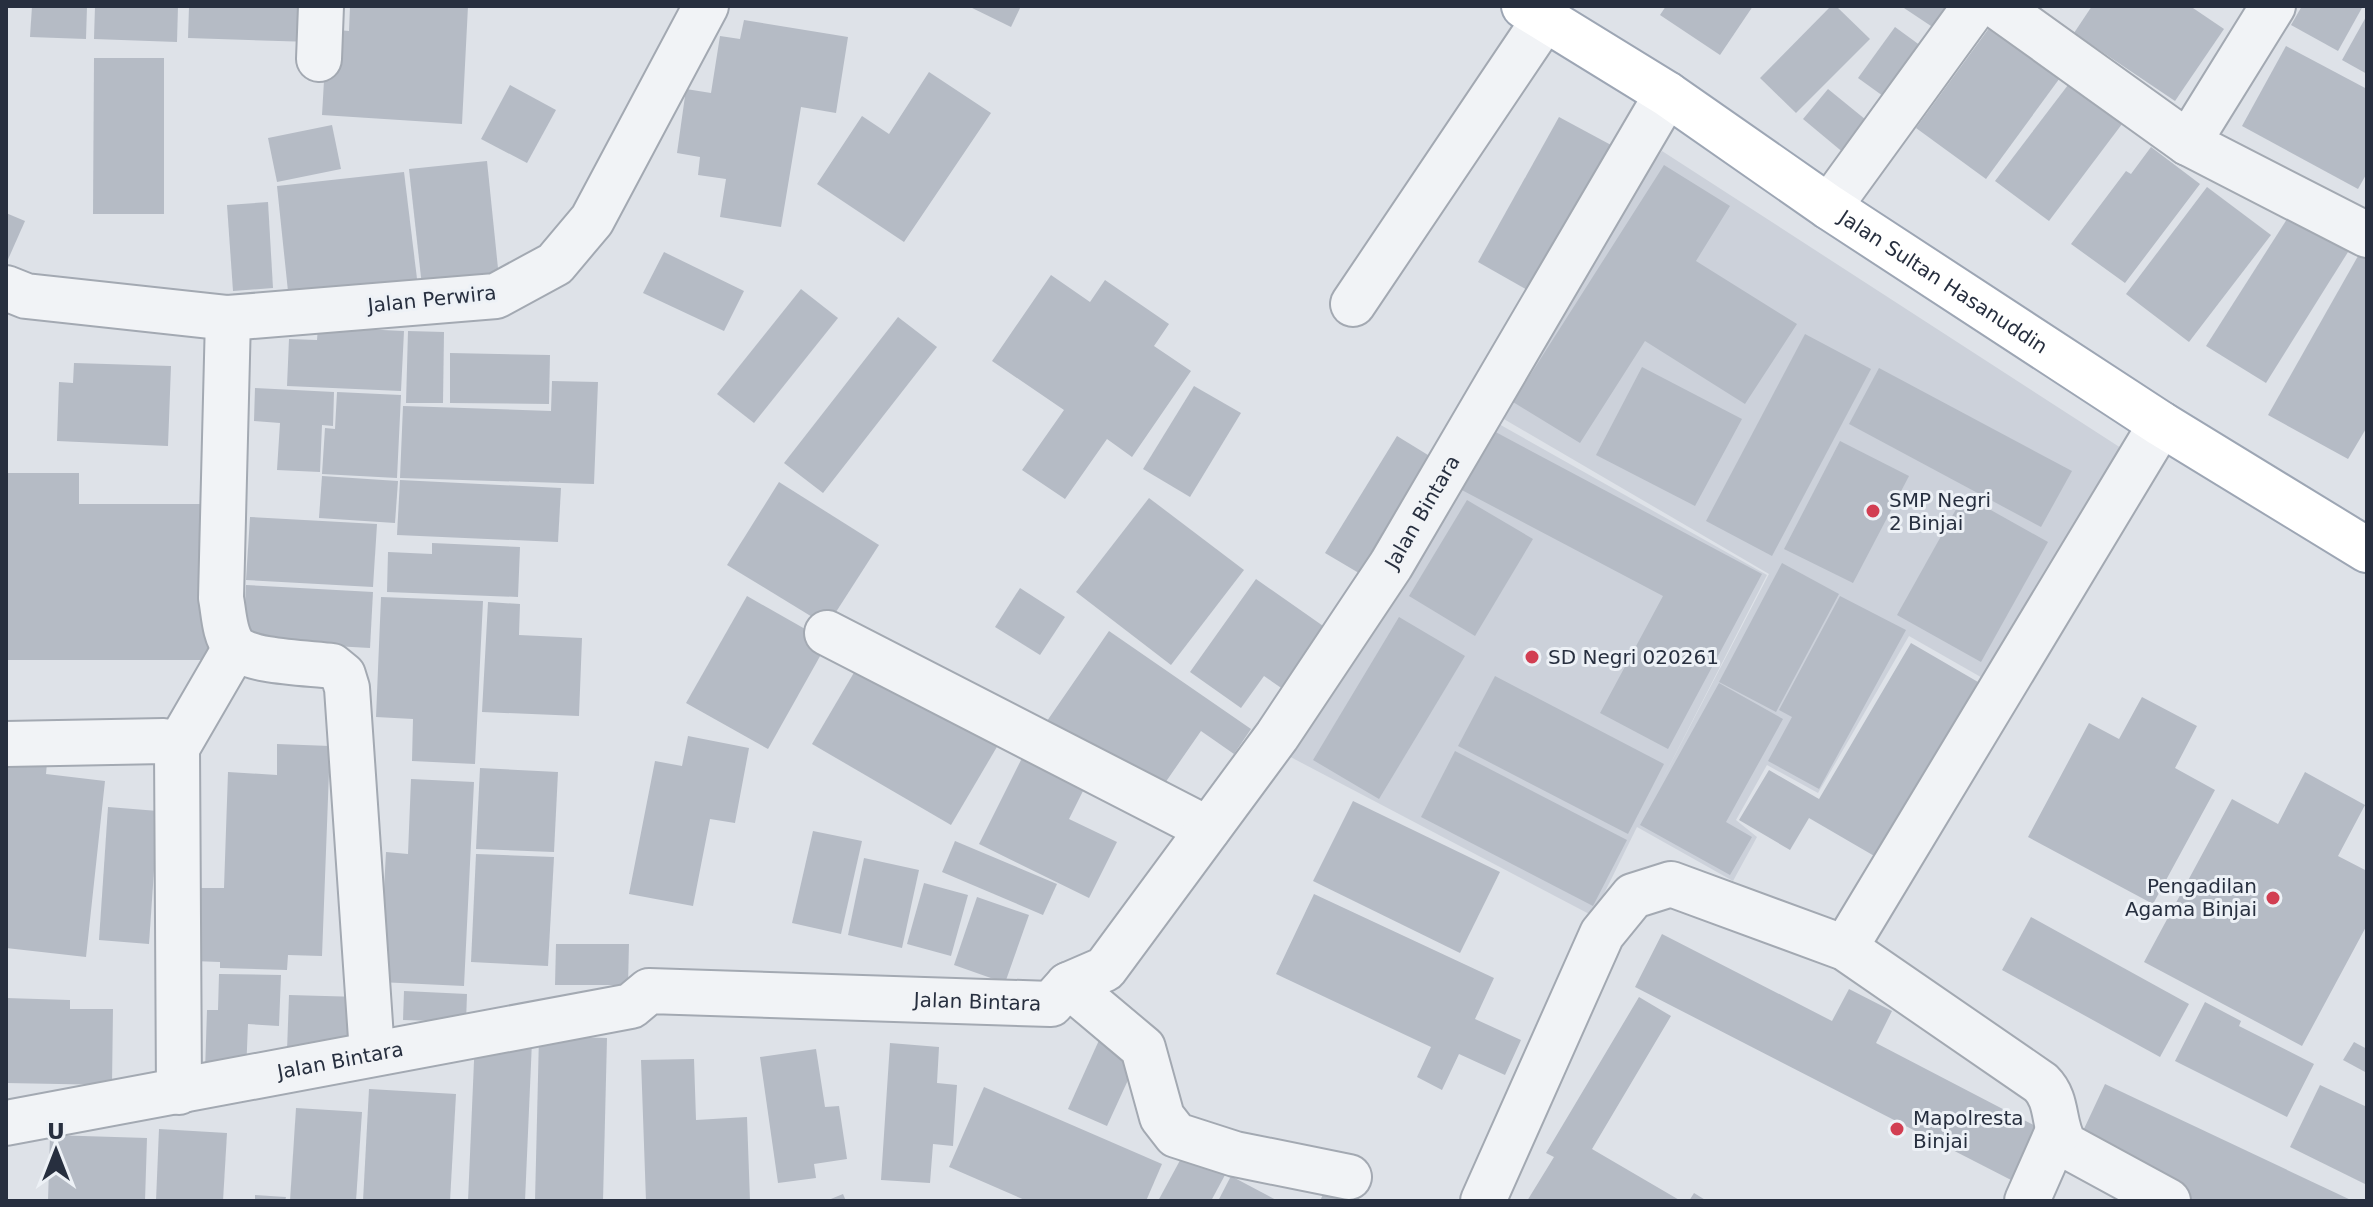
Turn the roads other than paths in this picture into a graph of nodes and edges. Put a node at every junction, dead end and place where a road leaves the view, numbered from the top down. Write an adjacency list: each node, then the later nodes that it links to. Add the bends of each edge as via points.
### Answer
1 (321, 6): 7 (street)
2 (706, 6): 14 (street, Jalan Perwira, via 592,220 555,264 496,296)
3 (1975, 6): 10 (street)
4 (1997, 6): 9 (street)
5 (2273, 6): 9 (street)
6 (1534, 13): 8 (main road, Jalan Sultan Hasanuddin); 13 (street)
7 (319, 59)
8 (1667, 94): 10 (main road, Jalan Sultan Hasanuddin); 21 (street, Jalan Bintara, via 1391,565)
9 (2188, 143): 11 (street)
10 (1829, 207): 15 (main road, Jalan Sultan Hasanuddin)
11 (2367, 235)
12 (6, 288): 14 (street, Jalan Perwira, via 26,296)
13 (1353, 304)
14 (228, 318): 18 (street, via 221,598)
15 (2161, 424): 16 (main road, Jalan Sultan Hasanuddin); 22 (street)
16 (2367, 550)
17 (827, 633): 21 (street)
18 (235, 648): 20 (street); 24 (street, via 248,656 332,666 343,675)
19 (6, 744): 20 (street, via 164,741)
20 (177, 748): 25 (street)
21 (1208, 829): 23 (street, Jalan Bintara, via 1105,969)
22 (1845, 948): 27 (street, via 2041,1083 2055,1105); 29 (street, via 1671,884 1633,896 1602,934)
23 (1068, 985): 24 (street, Jalan Bintara, via 1051,1004 649,991 631,1006); 28 (street, via 1143,1048 1162,1117 1176,1135 1235,1154)
24 (372, 1053): 25 (street, Jalan Bintara)
25 (179, 1092): 26 (street, Jalan Bintara)
26 (6, 1123)
27 (2057, 1133): 30 (street); 31 (street, via 2065,1145)
28 (1349, 1177)
29 (1483, 1201)
30 (2027, 1201)
31 (2168, 1201)

